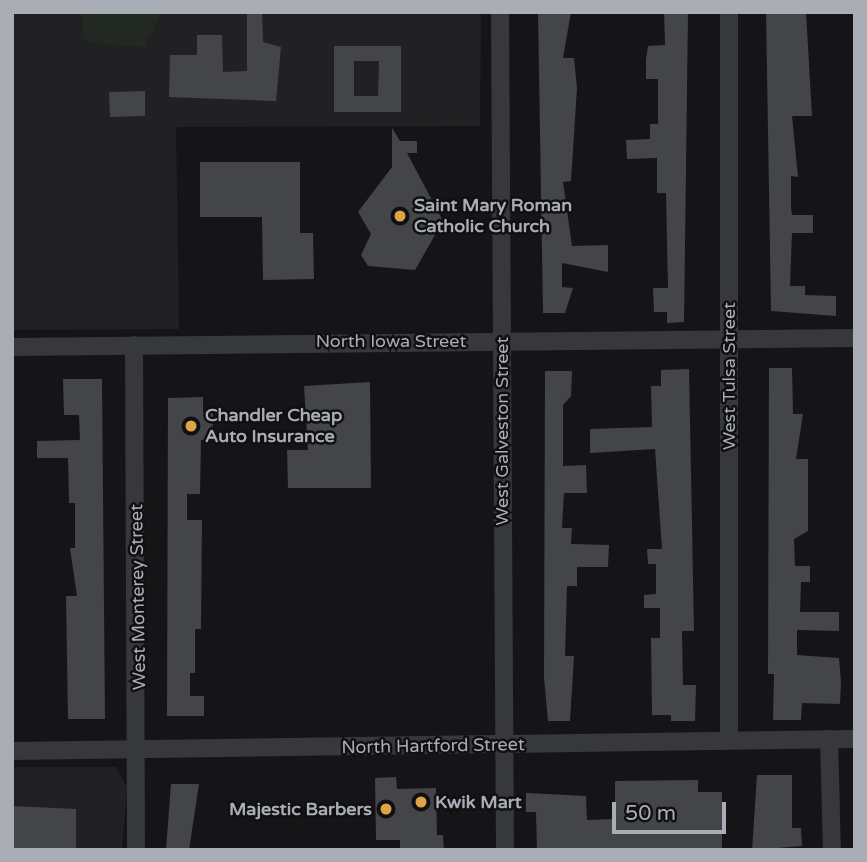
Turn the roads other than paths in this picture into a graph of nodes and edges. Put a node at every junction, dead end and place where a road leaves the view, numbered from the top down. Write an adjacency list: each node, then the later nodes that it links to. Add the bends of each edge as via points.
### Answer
1 (500, 12): 5 (street, West Galveston Street)
2 (729, 12): 4 (street, West Tulsa Street)
3 (855, 338): 4 (street, North Iowa Street)
4 (729, 339): 5 (street, North Iowa Street); 10 (street, West Tulsa Street)
5 (502, 341): 6 (street, North Iowa Street); 11 (street, West Galveston Street)
6 (134, 345): 7 (street, North Iowa Street); 13 (street, West Monterey Street)
7 (12, 347)
8 (829, 739): 9 (street, North Hartford Street); 10 (street, North Hartford Street); 16 (street)
9 (855, 739)
10 (729, 740): 11 (street, North Hartford Street)
11 (504, 745): 13 (street, North Hartford Street); 15 (street, West Galveston Street)
12 (12, 751): 13 (street, North Hartford Street)
13 (141, 752): 14 (street, West Monterey Street)
14 (136, 850)
15 (505, 850)
16 (832, 850)

